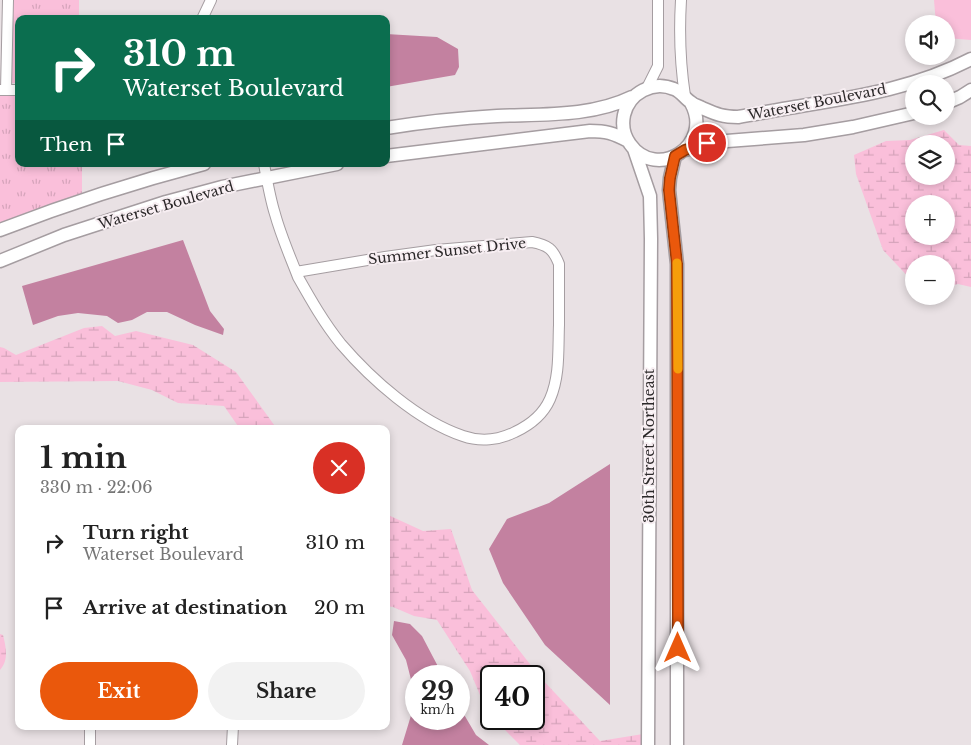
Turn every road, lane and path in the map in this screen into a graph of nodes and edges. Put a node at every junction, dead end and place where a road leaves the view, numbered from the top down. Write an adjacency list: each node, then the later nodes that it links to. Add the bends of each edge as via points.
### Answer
1 (8, 0): 8 (street)
2 (211, 0): 5 (street)
3 (658, 0): 7 (street, via 658,66)
4 (681, 0): 11 (street, via 681,66)
5 (204, 15)
6 (971, 59): 11 (street, Waterset Boulevard, via 953,69 874,93 738,117 724,117)
7 (647, 88): 10 (street); 11 (street, via 673,88)
8 (3, 90)
9 (971, 90): 12 (street)
10 (634, 96): 14 (street, via 607,107 580,111 455,119); 15 (street, via 626,107 623,128)
11 (688, 99): 16 (street, via 696,116 696,131 690,144)
12 (955, 99)
13 (905, 115): 16 (street, Waterset Boulevard, via 804,135 707,143)
14 (390, 127)
15 (631, 145): 16 (street, via 651,158 663,159); 17 (street, via 604,131); 29 (street, 30th Street Northeast, via 650,196)
16 (680, 153): 30 (street, 30th Street Northeast, via 669,190 677,264)
17 (390, 156)
18 (192, 167): 22 (street, Waterset Boulevard, via 100,194)
19 (265, 167): 21 (street, Summer Sunset Drive)
20 (322, 167): 21 (street, Waterset Boulevard)
21 (267, 178): 23 (street, Waterset Boulevard, via 166,202 64,235); 24 (street, Summer Sunset Drive, via 275,214)
22 (0, 230)
23 (0, 261)
24 (296, 272): 24 (street, Summer Sunset Drive, via 436,250 532,242 544,244 555,254 559,264 558,356 556,379 549,401 528,426 494,439 464,437 440,426 398,399 341,344 319,314)
25 (90, 730): 27 (street)
26 (232, 730): 28 (street)
27 (90, 745)
28 (232, 745)
29 (648, 745)
30 (678, 745)

